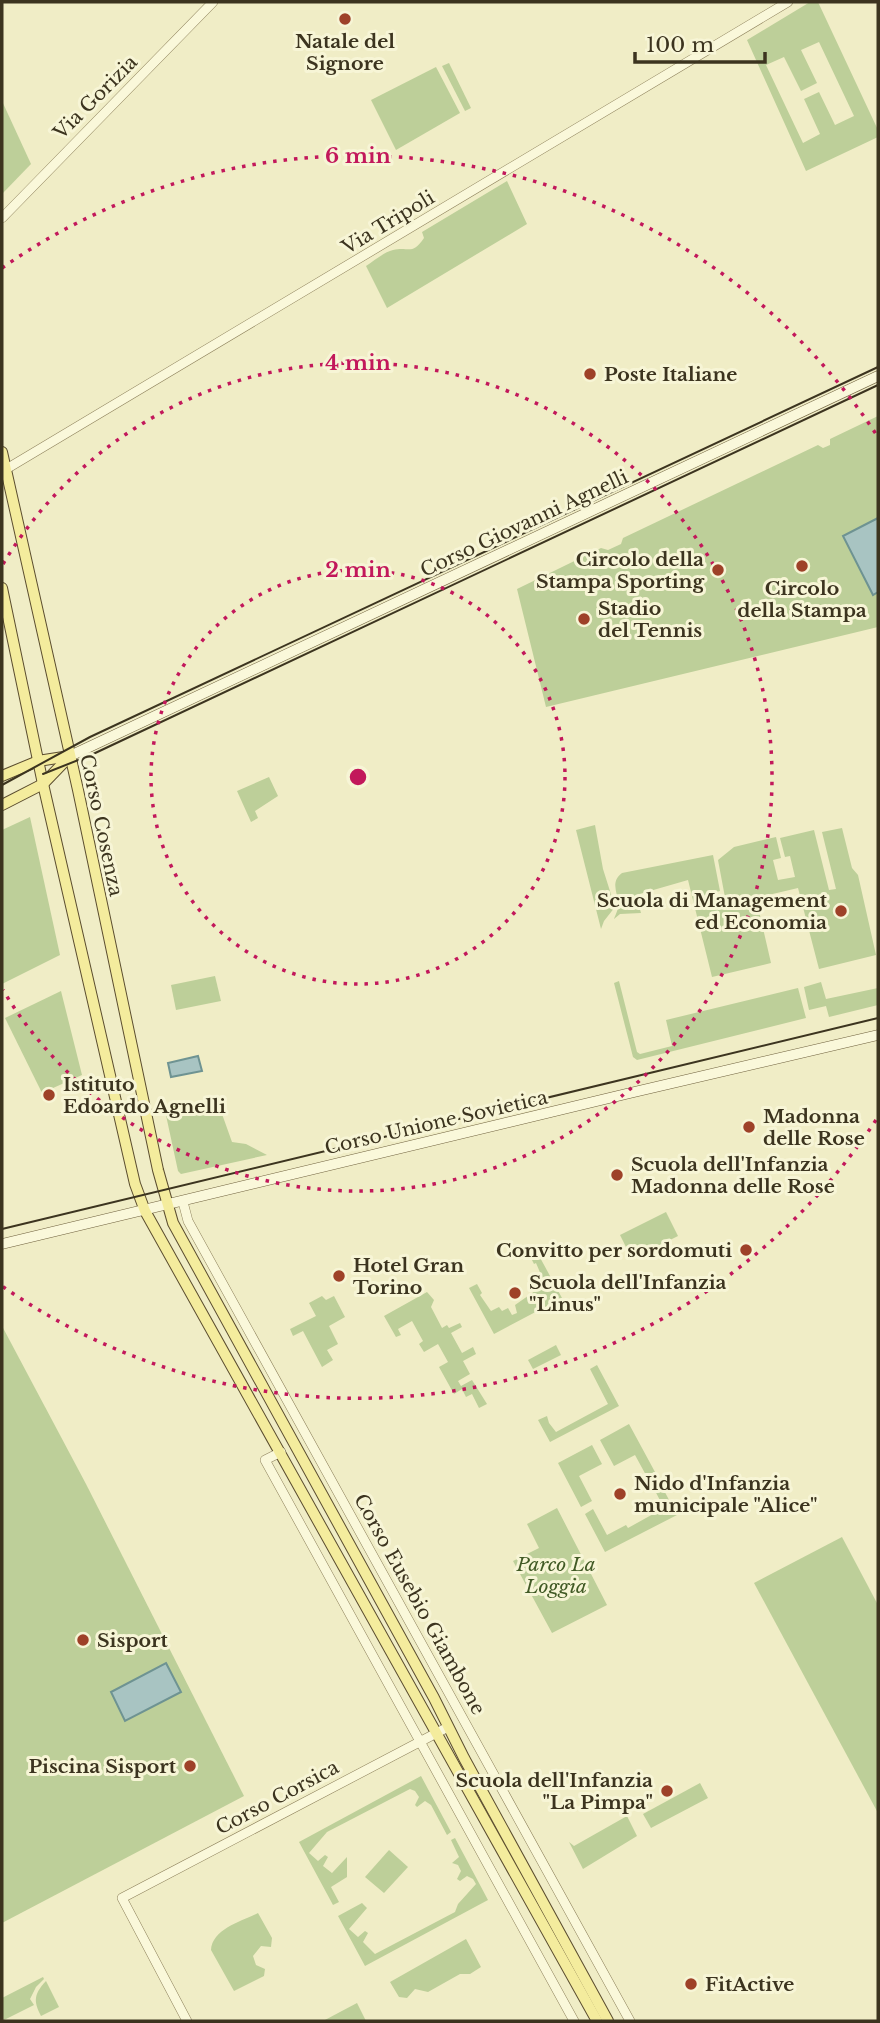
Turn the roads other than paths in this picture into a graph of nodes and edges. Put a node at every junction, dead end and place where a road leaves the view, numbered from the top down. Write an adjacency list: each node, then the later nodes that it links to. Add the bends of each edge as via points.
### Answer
1 (213, 2): 3 (street, Via Gorizia)
2 (788, 2): 6 (street, Via Tripoli)
3 (2, 218)
4 (878, 376): 8 (main road, Corso Giovanni Agnelli)
5 (2, 452): 6 (main road, Corso Cosenza)
6 (4, 471): 8 (main road, Corso Cosenza)
7 (2, 588): 9 (main road)
8 (70, 756): 9 (main road, Corso Giovanni Agnelli); 11 (main road, Corso Giovanni Agnelli); 15 (main road, Corso Cosenza)
9 (38, 761): 10 (main road, Corso Giovanni Agnelli); 11 (main road)
10 (2, 776)
11 (43, 783): 12 (main road, Corso Giovanni Agnelli); 16 (main road)
12 (2, 805)
13 (878, 1035): 14 (main road, Corso Unione Sovietica)
14 (183, 1202): 15 (main road, Corso Unione Sovietica); 18 (street, Corso Eusebio Giambone, via 188,1221)
15 (167, 1205): 16 (main road, Corso Unione Sovietica); 19 (main road, Corso Eusebio Giambone, via 177,1232)
16 (145, 1211): 17 (main road, Corso Unione Sovietica); 20 (main road)
17 (2, 1244)
18 (309, 1437): 19 (street); 28 (street, Corso Eusebio Giambone)
19 (295, 1445): 21 (main road, Corso Eusebio Giambone)
20 (281, 1452): 22 (main road); 23 (street, via 265,1460)
21 (448, 1727): 22 (street, Corso Corsica); 27 (main road, Corso Eusebio Giambone)
22 (437, 1732): 23 (street, Corso Corsica); 26 (main road)
23 (420, 1741): 24 (street, Corso Corsica, via 122,1898); 25 (street)
24 (187, 2021)
25 (574, 2021)
26 (597, 2021)
27 (608, 2021)
28 (630, 2021)

